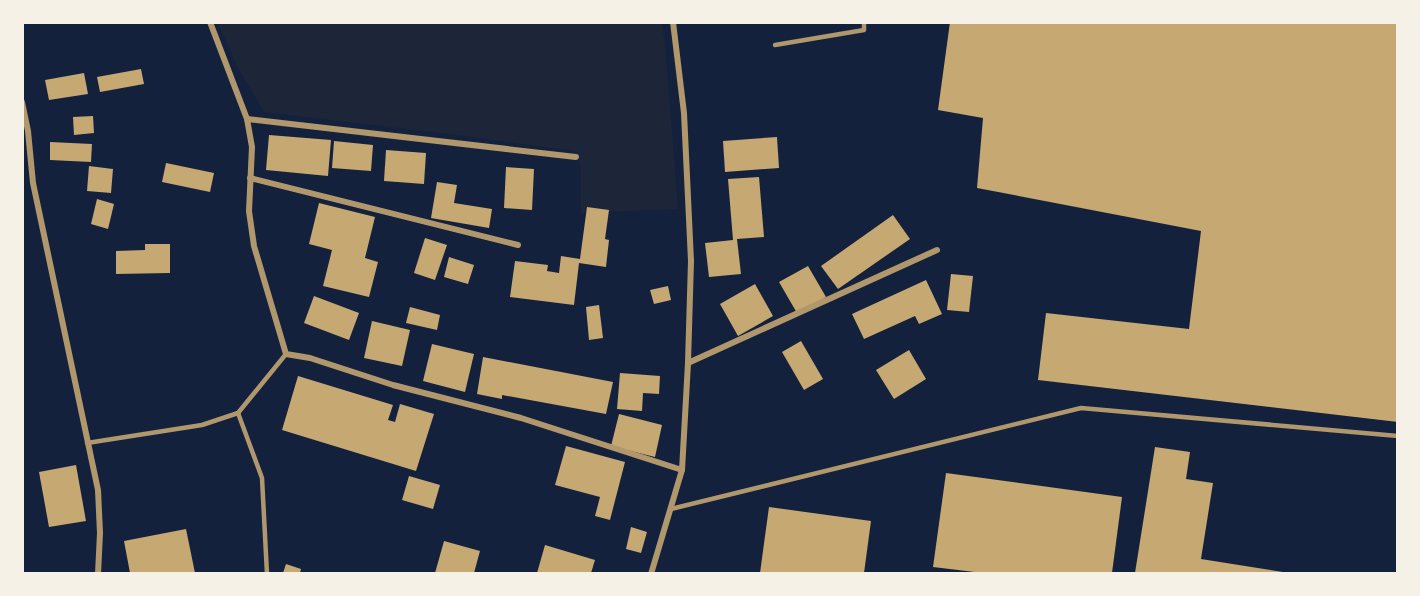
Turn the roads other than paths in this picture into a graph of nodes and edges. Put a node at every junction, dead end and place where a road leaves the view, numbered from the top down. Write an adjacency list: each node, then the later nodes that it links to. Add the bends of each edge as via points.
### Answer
1 (210, 22): 6 (street)
2 (673, 22): 12 (street, via 684,113 691,261)
3 (864, 22): 4 (lane, via 864,30)
4 (775, 45)
5 (22, 102): 15 (street, via 33,183)
6 (247, 119): 7 (street); 8 (street, via 252,147)
7 (576, 157)
8 (250, 178): 9 (street); 11 (street, via 254,246)
9 (518, 245)
10 (937, 250): 12 (street)
11 (286, 354): 13 (lane); 16 (street, via 521,418)
12 (688, 363): 16 (street)
13 (238, 413): 15 (lane, via 202,425); 19 (lane, via 262,478)
14 (1398, 436): 17 (lane, via 1081,408)
15 (87, 443): 18 (street, via 98,490)
16 (682, 470): 17 (street)
17 (671, 509): 20 (street)
18 (98, 573)
19 (267, 573)
20 (651, 573)

